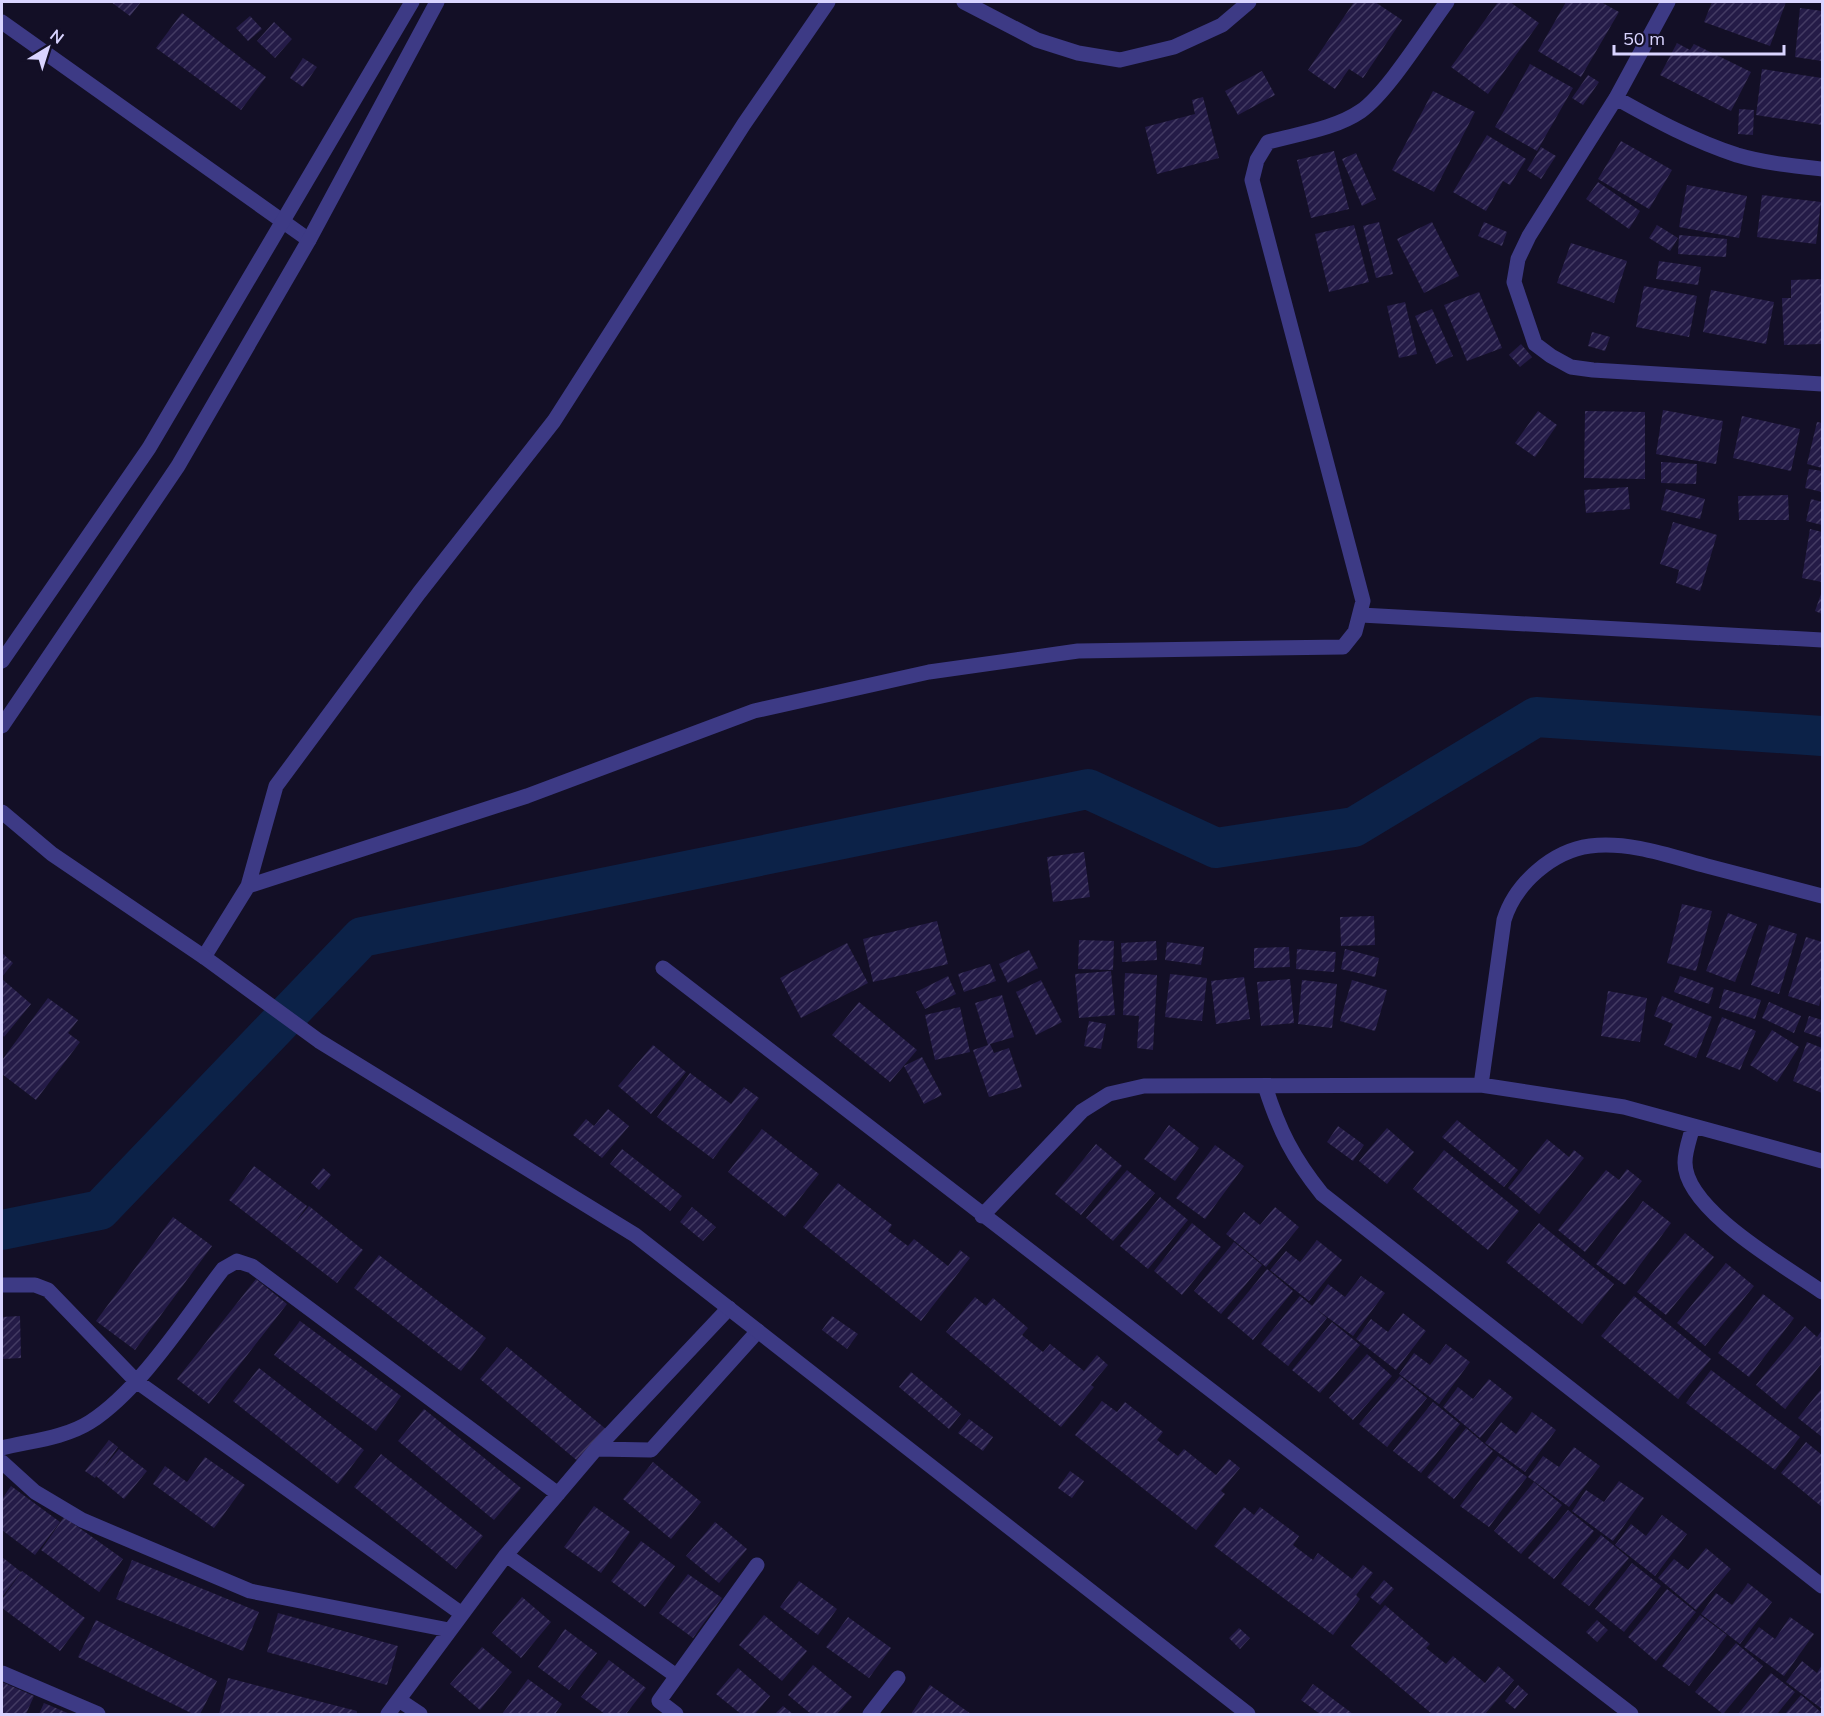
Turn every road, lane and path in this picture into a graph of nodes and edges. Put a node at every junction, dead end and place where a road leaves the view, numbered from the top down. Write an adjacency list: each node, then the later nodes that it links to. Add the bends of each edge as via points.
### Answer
1 (412, 2): 11 (street)
2 (437, 2): 12 (street)
3 (828, 2): 19 (street, via 744,124 554,421 419,593 276,786)
4 (964, 2): 5 (street, via 1036,39 1120,60 1174,47 1222,25)
5 (1249, 2)
6 (1447, 2): 14 (street, via 1379,94 1360,111 1338,122 1268,142 1257,160 1252,180 1363,601)
7 (1668, 2): 9 (street)
8 (2, 22): 11 (street)
9 (1616, 98): 10 (street, via 1676,131 1737,155); 13 (street, via 1518,259 1514,282 1535,344 1571,367)
10 (1822, 169)
11 (284, 223): 12 (street); 16 (street, via 149,448)
12 (309, 240): 17 (street, via 178,466)
13 (1822, 384)
14 (1361, 615): 15 (street); 19 (street, via 1356,632 1343,647 1078,651 929,672 754,711 527,796)
15 (1822, 640)
16 (2, 660)
17 (2, 726)
18 (2, 812): 21 (street, via 52,854)
19 (248, 886): 21 (street)
20 (1822, 896): 23 (street, via 1642,848 1590,846 1563,855 1542,867 1510,900)
21 (204, 957): 30 (street, via 297,1026 635,1235)
22 (663, 968): 27 (street)
23 (1481, 1084): 24 (street); 25 (street, via 1624,1107)
24 (1265, 1086): 27 (street, via 1144,1086 1109,1094 1082,1111); 39 (street, via 1279,1129 1297,1163 1322,1194)
25 (1693, 1126): 26 (street); 29 (street, via 1685,1164 1691,1186 1720,1221)
26 (1822, 1161)
27 (982, 1216): 52 (street)
28 (2, 1285): 32 (street, via 35,1285 48,1290)
29 (1822, 1292)
30 (729, 1308): 31 (street); 34 (street)
31 (758, 1331): 34 (street, via 651,1450); 51 (street)
32 (136, 1382): 33 (street, via 89,1423); 36 (street, via 224,1269 244,1261); 40 (street)
33 (2, 1448)
34 (596, 1449): 36 (street)
35 (2, 1462): 41 (street, via 36,1492 82,1520 250,1591)
36 (558, 1494): 37 (street)
37 (506, 1555): 40 (street); 43 (street)
38 (757, 1565): 43 (street)
39 (1822, 1586)
40 (462, 1614): 41 (street)
41 (449, 1630): 45 (street)
42 (2, 1673): 46 (street)
43 (675, 1675): 49 (street, via 659,1701)
44 (898, 1678): 50 (street)
45 (399, 1700): 47 (street); 48 (street)
46 (98, 1714)
47 (388, 1714)
48 (420, 1714)
49 (676, 1714)
50 (870, 1714)
51 (1248, 1714)
52 (1631, 1714)

